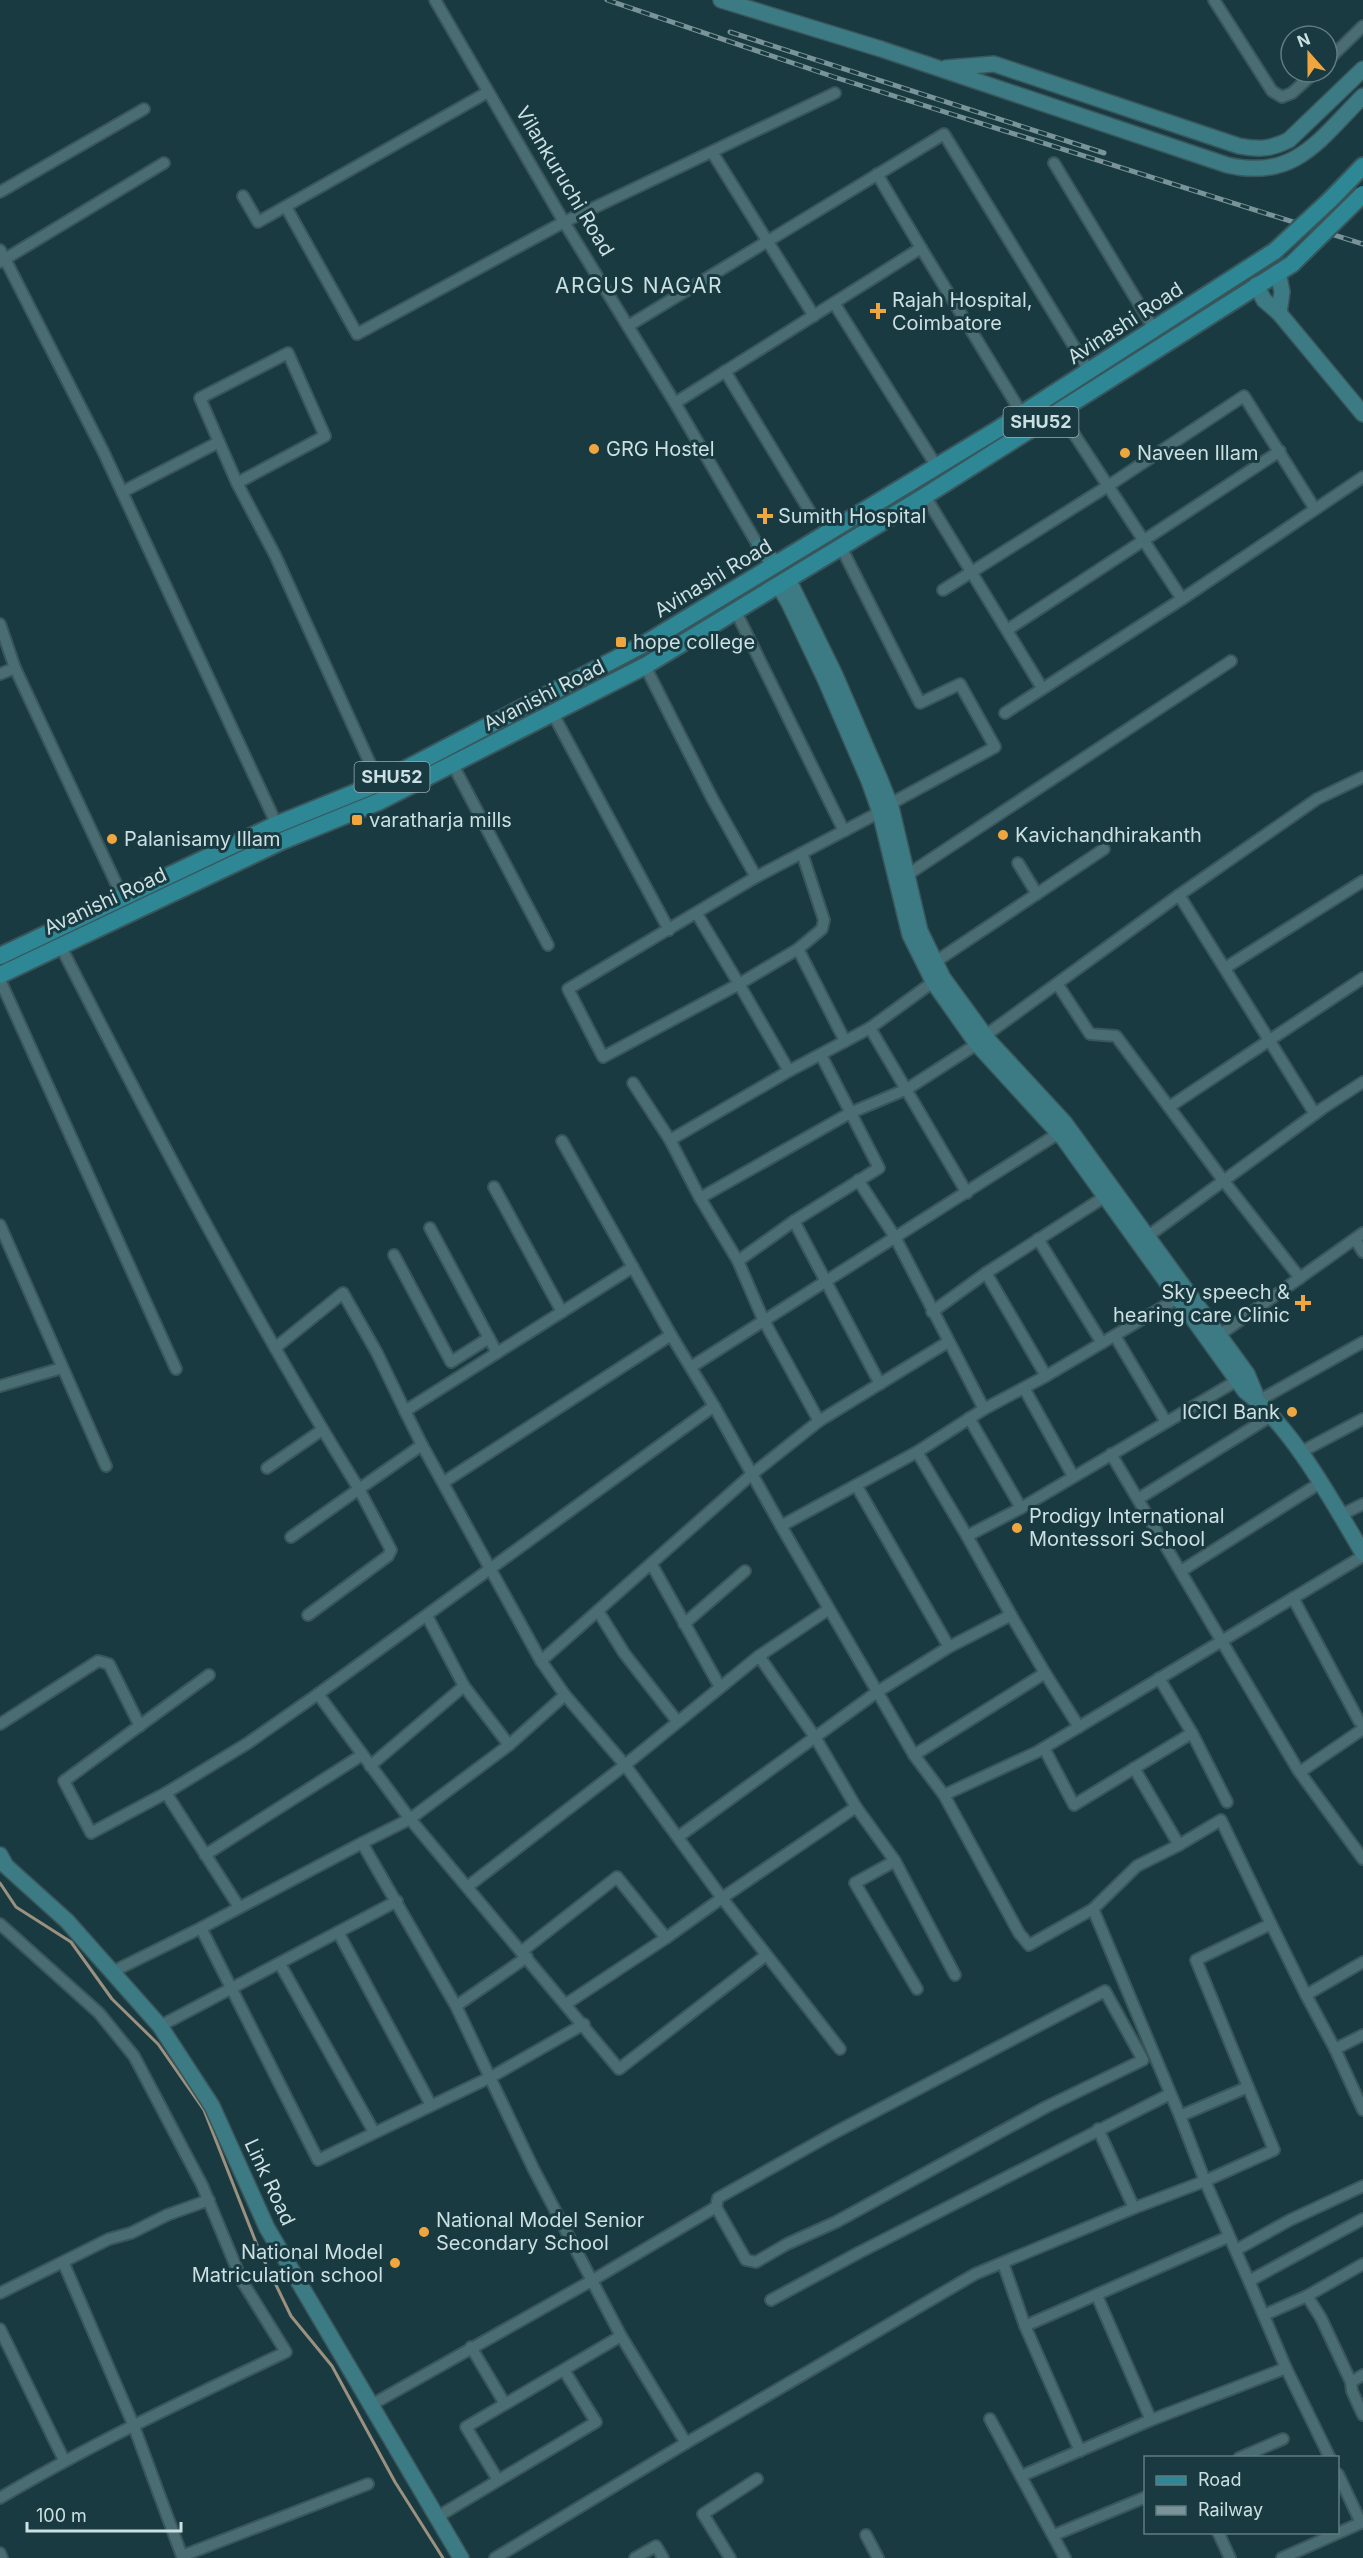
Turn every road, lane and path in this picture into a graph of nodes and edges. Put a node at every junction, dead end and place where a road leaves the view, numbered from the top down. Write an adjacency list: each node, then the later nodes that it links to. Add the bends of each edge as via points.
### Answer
1 (435, 0): 9 (street, Vilankuruchi Road)
2 (721, 0): 6 (street)
3 (1214, 0): 8 (street, via 1272,91 1282,97)
4 (1363, 26): 5 (street)
5 (1339, 49)
6 (940, 68): 7 (street, via 994,64 1259,150 1289,140); 11 (street, via 1248,170 1287,163 1305,154)
7 (1363, 69)
8 (1302, 84)
9 (488, 92): 21 (street); 22 (street, Vilankuruchi Road)
10 (835, 93): 13 (street)
11 (1363, 96)
12 (144, 109): 18 (street)
13 (712, 152): 22 (street); 23 (street)
14 (164, 163): 25 (street)
15 (1054, 163): 32 (street)
16 (1363, 166): 32 (main road, Avinashi Road / SHU52, bridge, via 1275,251)
17 (877, 174): 23 (street); 24 (street); 34 (street, via 944,134)
18 (0, 192)
19 (1363, 194): 26 (main road, SHU52, bridge)
20 (243, 196): 21 (street, via 258,222)
21 (286, 207): 22 (street, via 357,334)
22 (564, 222): 31 (street, Vilankuruchi Road)
23 (766, 242): 30 (street); 31 (street)
24 (921, 248): 28 (street); 37 (street)
25 (2, 257): 47 (street)
26 (1285, 268): 27 (main road, Avanishi Road / SHU52); 29 (street)
27 (1256, 285): 29 (street, via 1264,300); 34 (main road, Avanishi Road / SHU52)
28 (834, 303): 30 (street); 43 (street)
29 (1279, 313): 38 (street)
30 (814, 315): 33 (street)
31 (628, 326): 35 (street, Vilankuruchi Road)
32 (1154, 329): 34 (main road, Avinashi Road / SHU52)
33 (725, 371): 35 (street); 50 (street)
34 (1084, 381): 36 (main road, Avanishi Road / SHU52); 37 (main road, Avinashi Road / SHU52)
35 (675, 403): 52 (street, Vilankuruchi Road)
36 (1059, 411): 41 (main road, Avanishi Road / SHU52); 46 (street)
37 (1022, 414): 39 (main road, Avinashi Road / SHU52)
38 (1363, 414)
39 (1000, 428): 41 (main road); 43 (main road, Avinashi Road / SHU52)
40 (219, 442): 45 (street); 45 (street, via 200,398 288,353 325,435); 47 (street)
41 (1009, 442): 48 (main road, Avanishi Road / SHU52)
42 (1280, 452): 46 (street, via 1244,396); 49 (street); 51 (street)
43 (937, 467): 54 (main road, Avinashi Road / SHU52)
44 (1363, 477): 49 (street)
45 (237, 483): 74 (street, via 275,555)
46 (1108, 486): 51 (street); 55 (street)
47 (122, 492): 76 (street)
48 (925, 496): 53 (main road, Avanishi Road / SHU52); 55 (street)
49 (1315, 509): 58 (street)
50 (812, 515)
51 (1143, 540): 58 (street); 61 (street)
52 (759, 547): 54 (street, Vilankuruchi Road)
53 (841, 547): 56 (main road, Avanishi Road / SHU52); 75 (street, via 920,703 960,684 995,747)
54 (772, 566): 67 (main road, Avinashi Road / SHU52, via 646,643)
55 (971, 572): 57 (street); 61 (street)
56 (783, 582): 59 (main road, Avanishi Road / SHU52); 75 (street, via 835,675)
57 (943, 590)
58 (1182, 599): 68 (street)
59 (736, 612): 64 (main road, Avanishi Road / SHU52); 77 (street)
60 (0, 624): 62 (street)
61 (1007, 630): 68 (street)
62 (5, 658): 65 (street)
63 (1232, 661): 81 (street)
64 (645, 666): 69 (main road, Avanishi Road / SHU52); 82 (street, via 711,798)
65 (15, 668): 66 (street); 86 (street)
66 (0, 674)
67 (571, 683): 69 (main road); 74 (main road, Avinashi Road / SHU52)
68 (1042, 688): 70 (street)
69 (580, 700): 71 (main road, Avanishi Road / SHU52)
70 (1005, 713)
71 (553, 714): 72 (main road, Avanishi Road / SHU52); 88 (street)
72 (453, 765): 89 (main road, Avanishi Road / SHU52); 90 (street)
73 (1363, 777): 85 (street, via 1317,800)
74 (379, 783): 76 (main road, Avinashi Road / SHU52)
75 (885, 808): 77 (street); 81 (street); 98 (street, via 910,935)
76 (277, 825): 86 (main road, Avinashi Road / SHU52)
77 (844, 831): 79 (street)
78 (1104, 849): 84 (street)
79 (802, 853): 82 (street); 91 (street, via 824,920 822,929)
80 (1018, 863): 84 (street)
81 (907, 875): 93 (street, via 920,932)
82 (756, 877): 87 (street)
83 (1363, 881): 94 (street)
84 (1037, 894): 93 (street)
85 (1179, 895): 94 (street); 100 (street)
86 (122, 896): 92 (main road, Avinashi Road / SHU52)
87 (697, 914): 88 (street); 99 (street)
88 (669, 930): 99 (street, via 568,989 603,1057)
89 (60, 945): 95 (main road, Avanishi Road / SHU52); 147 (street, via 162,1144)
90 (548, 945)
91 (798, 949): 99 (street); 103 (street)
92 (0, 956)
93 (935, 962): 102 (street)
94 (1225, 969): 104 (street)
95 (0, 975)
96 (1363, 978): 104 (street)
97 (0, 980): 151 (street)
98 (933, 982): 101 (street); 102 (street)
99 (739, 984): 106 (street)
100 (1058, 985): 102 (street); 110 (street, via 1090,1034 1116,1036)
101 (870, 1028): 103 (street); 109 (street)
102 (982, 1040): 109 (street); 113 (street); 125 (street, via 989,1041 1064,1122)
103 (845, 1041): 105 (street)
104 (1269, 1041): 110 (street); 112 (street)
105 (821, 1055): 106 (street); 111 (street)
106 (789, 1071): 114 (street)
107 (1363, 1082): 112 (street)
108 (633, 1083): 114 (street)
109 (907, 1089): 111 (street); 119 (street)
110 (1169, 1107): 117 (street)
111 (850, 1113): 116 (street, via 879,1167); 121 (street)
112 (1315, 1114): 117 (street)
113 (1059, 1133): 119 (street); 120 (street)
114 (670, 1140): 121 (street)
115 (562, 1141): 132 (street)
116 (858, 1180): 122 (street); 127 (street)
117 (1223, 1180): 125 (street); 134 (street)
118 (494, 1187): 137 (street)
119 (967, 1193): 127 (street)
120 (1106, 1196): 128 (street); 136 (street)
121 (700, 1198): 131 (street)
122 (794, 1221): 131 (street); 135 (street)
123 (0, 1225): 150 (street)
124 (430, 1228): 143 (street)
125 (1148, 1236): 136 (street)
126 (1359, 1236): 129 (street); 134 (street)
127 (895, 1238): 135 (street); 138 (street)
128 (1038, 1239): 133 (street); 146 (street)
129 (1363, 1252)
130 (394, 1255): 143 (street, via 451,1362)
131 (738, 1261): 139 (street)
132 (633, 1267): 137 (street); 140 (street)
133 (986, 1273): 138 (street); 152 (street)
134 (1300, 1278): 142 (street)
135 (826, 1280): 139 (street); 154 (street)
136 (1183, 1295): 141 (street); 142 (street); 153 (street)
137 (562, 1312): 148 (street)
138 (932, 1312): 144 (street)
139 (763, 1319): 149 (street); 164 (street)
140 (671, 1335): 149 (street); 175 (street)
141 (1115, 1336): 146 (street); 165 (street)
142 (1218, 1336): 157 (street, via 1247,1374)
143 (489, 1338): 148 (street)
144 (948, 1342): 154 (street); 159 (street)
145 (1363, 1342): 157 (street)
146 (1102, 1343): 152 (street)
147 (275, 1348): 160 (street, via 343,1293); 166 (street)
148 (497, 1353): 160 (street)
149 (691, 1367): 158 (street)
150 (62, 1368): 155 (street); 171 (street)
151 (176, 1370)
152 (1046, 1376): 156 (street)
153 (1238, 1380): 157 (street); 165 (street)
154 (880, 1384): 164 (street)
155 (0, 1386)
156 (1024, 1388): 159 (street); 174 (street)
157 (1258, 1401): 161 (street)
158 (714, 1406): 173 (street); 188 (street)
159 (984, 1409): 162 (street)
160 (405, 1411): 167 (street)
161 (1271, 1416): 169 (street); 179 (street)
162 (969, 1418): 168 (street); 181 (street)
163 (1363, 1419): 169 (street)
164 (819, 1421): 173 (street)
165 (1166, 1422): 170 (street)
166 (322, 1430): 172 (street); 178 (street)
167 (422, 1445): 175 (street); 178 (street)
168 (917, 1452): 177 (street); 184 (street)
169 (1301, 1452): 176 (street)
170 (1111, 1454): 174 (street); 179 (street)
171 (106, 1466)
172 (267, 1468)
173 (751, 1475): 183 (street); 187 (street)
174 (1073, 1476): 181 (street)
175 (444, 1482): 188 (street)
176 (1320, 1483): 182 (street); 190 (street)
177 (856, 1485): 183 (street); 199 (street)
178 (359, 1489): 185 (street); 194 (street, via 391,1550 388,1557)
179 (1137, 1499): 190 (street)
180 (1363, 1504): 182 (street)
181 (1021, 1508): 184 (street)
182 (1341, 1515): 186 (street)
183 (781, 1526): 192 (street)
184 (967, 1536): 195 (street)
185 (291, 1537)
186 (1363, 1554): 191 (street)
187 (651, 1565): 193 (street); 197 (street)
188 (492, 1569): 196 (street); 201 (street)
189 (746, 1571): 197 (street)
190 (1180, 1571): 198 (street)
191 (1293, 1598): 198 (street); 211 (street)
192 (829, 1609): 200 (street); 207 (street)
193 (598, 1611): 201 (street); 210 (street, via 624,1653)
194 (308, 1615)
195 (1011, 1615): 199 (street); 202 (street)
196 (427, 1616): 205 (street); 208 (street)
197 (684, 1624): 206 (street)
198 (1222, 1641): 204 (street); 225 (street)
199 (949, 1647): 207 (street)
200 (759, 1656): 206 (street); 217 (street)
201 (541, 1660): 209 (street)
202 (1045, 1673): 214 (street); 221 (street)
203 (209, 1675): 213 (street)
204 (1159, 1678): 214 (street); 216 (street)
205 (464, 1686): 218 (street); 223 (street)
206 (720, 1687): 210 (street)
207 (877, 1692): 217 (street); 221 (street)
208 (318, 1694): 220 (street); 226 (street)
209 (566, 1695): 218 (street); 222 (street)
210 (677, 1721): 222 (street)
211 (1363, 1723)
212 (0, 1724): 213 (street, via 104,1661)
213 (140, 1726): 226 (street, via 64,1780 91,1833)
214 (1079, 1727): 219 (street)
215 (1363, 1729): 225 (street)
216 (1192, 1733): 224 (street); 228 (street)
217 (815, 1737): 229 (street); 231 (street)
218 (509, 1745): 230 (street)
219 (1044, 1748): 224 (street, via 1074,1805); 227 (street)
220 (362, 1755): 223 (street); 235 (street)
221 (914, 1755): 227 (street)
222 (625, 1765): 231 (street); 238 (street)
223 (370, 1766): 230 (street)
224 (1134, 1768): 233 (street)
225 (1300, 1772): 236 (street)
226 (166, 1793): 235 (street)
227 (944, 1795): 242 (street, via 1019,1933 1029,1944)
228 (1227, 1802)
229 (856, 1807): 237 (street); 239 (street)
230 (410, 1819): 232 (street); 238 (street)
231 (678, 1837): 239 (street)
232 (362, 1843): 240 (street); 241 (street)
233 (1179, 1845): 242 (street, via 1137,1866); 244 (street, via 1221,1820)
234 (0, 1855): 252 (street, Link Road, via 6,1866 67,1921)
235 (205, 1855): 241 (street)
236 (1363, 1859)
237 (895, 1861): 253 (street); 255 (street, via 855,1883)
238 (467, 1887): 248 (street)
239 (722, 1898): 247 (street); 249 (street)
240 (397, 1902): 246 (street); 258 (street)
241 (239, 1907): 245 (street)
242 (1093, 1909): 266 (street)
243 (0, 1924): 274 (street, via 99,2013 134,2056)
244 (1271, 1924): 256 (street); 265 (street, via 1196,1960)
245 (201, 1928): 252 (street); 254 (street)
246 (338, 1932): 251 (street); 267 (street)
247 (666, 1938): 248 (street, via 617,1877); 257 (street)
248 (524, 1955): 257 (street); 258 (street)
249 (765, 1956): 259 (street, via 619,2069); 262 (street)
250 (1363, 1962): 256 (street)
251 (280, 1964): 254 (street); 271 (street)
252 (111, 1972): 260 (street, Link Road)
253 (955, 1975)
254 (230, 1989): 260 (street); 271 (street, via 318,2160)
255 (917, 1989)
256 (1306, 1995): 263 (street)
257 (566, 2004): 259 (street)
258 (456, 2006): 264 (street)
259 (584, 2025): 264 (street)
260 (160, 2026): 299 (street, Link Road, via 212,2106 267,2228)
261 (1363, 2035): 263 (street)
262 (840, 2049)
263 (1335, 2049): 268 (street)
264 (490, 2077): 267 (street); 283 (street)
265 (1248, 2087): 269 (street); 272 (street, via 1274,2150)
266 (1170, 2094): 269 (street); 270 (street)
267 (431, 2105): 271 (street)
268 (1363, 2110)
269 (1180, 2116): 272 (street)
270 (1098, 2129): 276 (street); 288 (street)
271 (374, 2132)
272 (1205, 2181): 276 (street); 278 (street)
273 (1363, 2186): 279 (street)
274 (209, 2200): 281 (street, via 109,2240); 303 (street, via 242,2281 286,2352)
275 (716, 2206): 275 (street, via 718,2198 732,2189 1105,1991 1143,2060 1046,2107 756,2262 746,2260); 283 (street)
276 (1134, 2208): 280 (street)
277 (1363, 2219): 284 (street)
278 (1228, 2237): 279 (street); 286 (street)
279 (1236, 2250): 284 (street)
280 (1003, 2263): 290 (street); 305 (street, via 975,2274)
281 (64, 2264): 285 (street); 303 (street)
282 (1363, 2264): 287 (street)
283 (591, 2281): 292 (street); 293 (street)
284 (1249, 2281): 289 (street)
285 (0, 2293)
286 (1097, 2296): 290 (street); 302 (street)
287 (1307, 2296): 289 (street); 297 (street)
288 (771, 2300)
289 (1264, 2315): 294 (street)
290 (1025, 2326): 306 (street)
291 (0, 2329): 309 (street)
292 (621, 2336): 295 (street); 305 (street)
293 (471, 2347): 298 (street); 299 (street)
294 (1286, 2368): 302 (street); 308 (street)
295 (564, 2370): 298 (street); 313 (street, via 596,2422)
296 (1363, 2374): 297 (street)
297 (1350, 2382): 300 (street)
298 (505, 2404): 313 (street, via 466,2427)
299 (371, 2405): 317 (street, Link Road)
300 (1363, 2415)
301 (990, 2419): 310 (street)
302 (1150, 2420): 306 (street)
303 (133, 2424): 309 (street); 325 (street)
304 (1283, 2439): 307 (street)
305 (686, 2443): 328 (street)
306 (1080, 2451): 310 (street)
307 (1241, 2456)
308 (1329, 2456)
309 (64, 2460): 315 (street)
310 (1022, 2476): 323 (street)
311 (1339, 2476): 318 (street)
312 (757, 2479): 331 (street, via 703,2514)
313 (498, 2480): 317 (street)
314 (368, 2484): 325 (street)
315 (0, 2498)
316 (1144, 2498): 323 (street)
317 (436, 2517): 327 (street, Link Road)
318 (1362, 2522): 319 (street)
319 (1339, 2532)
320 (1219, 2534): 334 (street)
321 (1335, 2534): 335 (street)
322 (866, 2535): 332 (street)
323 (1054, 2535): 333 (street)
324 (0, 2553): 326 (street)
325 (183, 2557)
326 (2, 2558)
327 (461, 2558)
328 (495, 2558)
329 (635, 2558): 330 (street, via 656,2546)
330 (663, 2558)
331 (730, 2558)
332 (878, 2558)
333 (1065, 2558)
334 (1230, 2558)
335 (1282, 2558)

